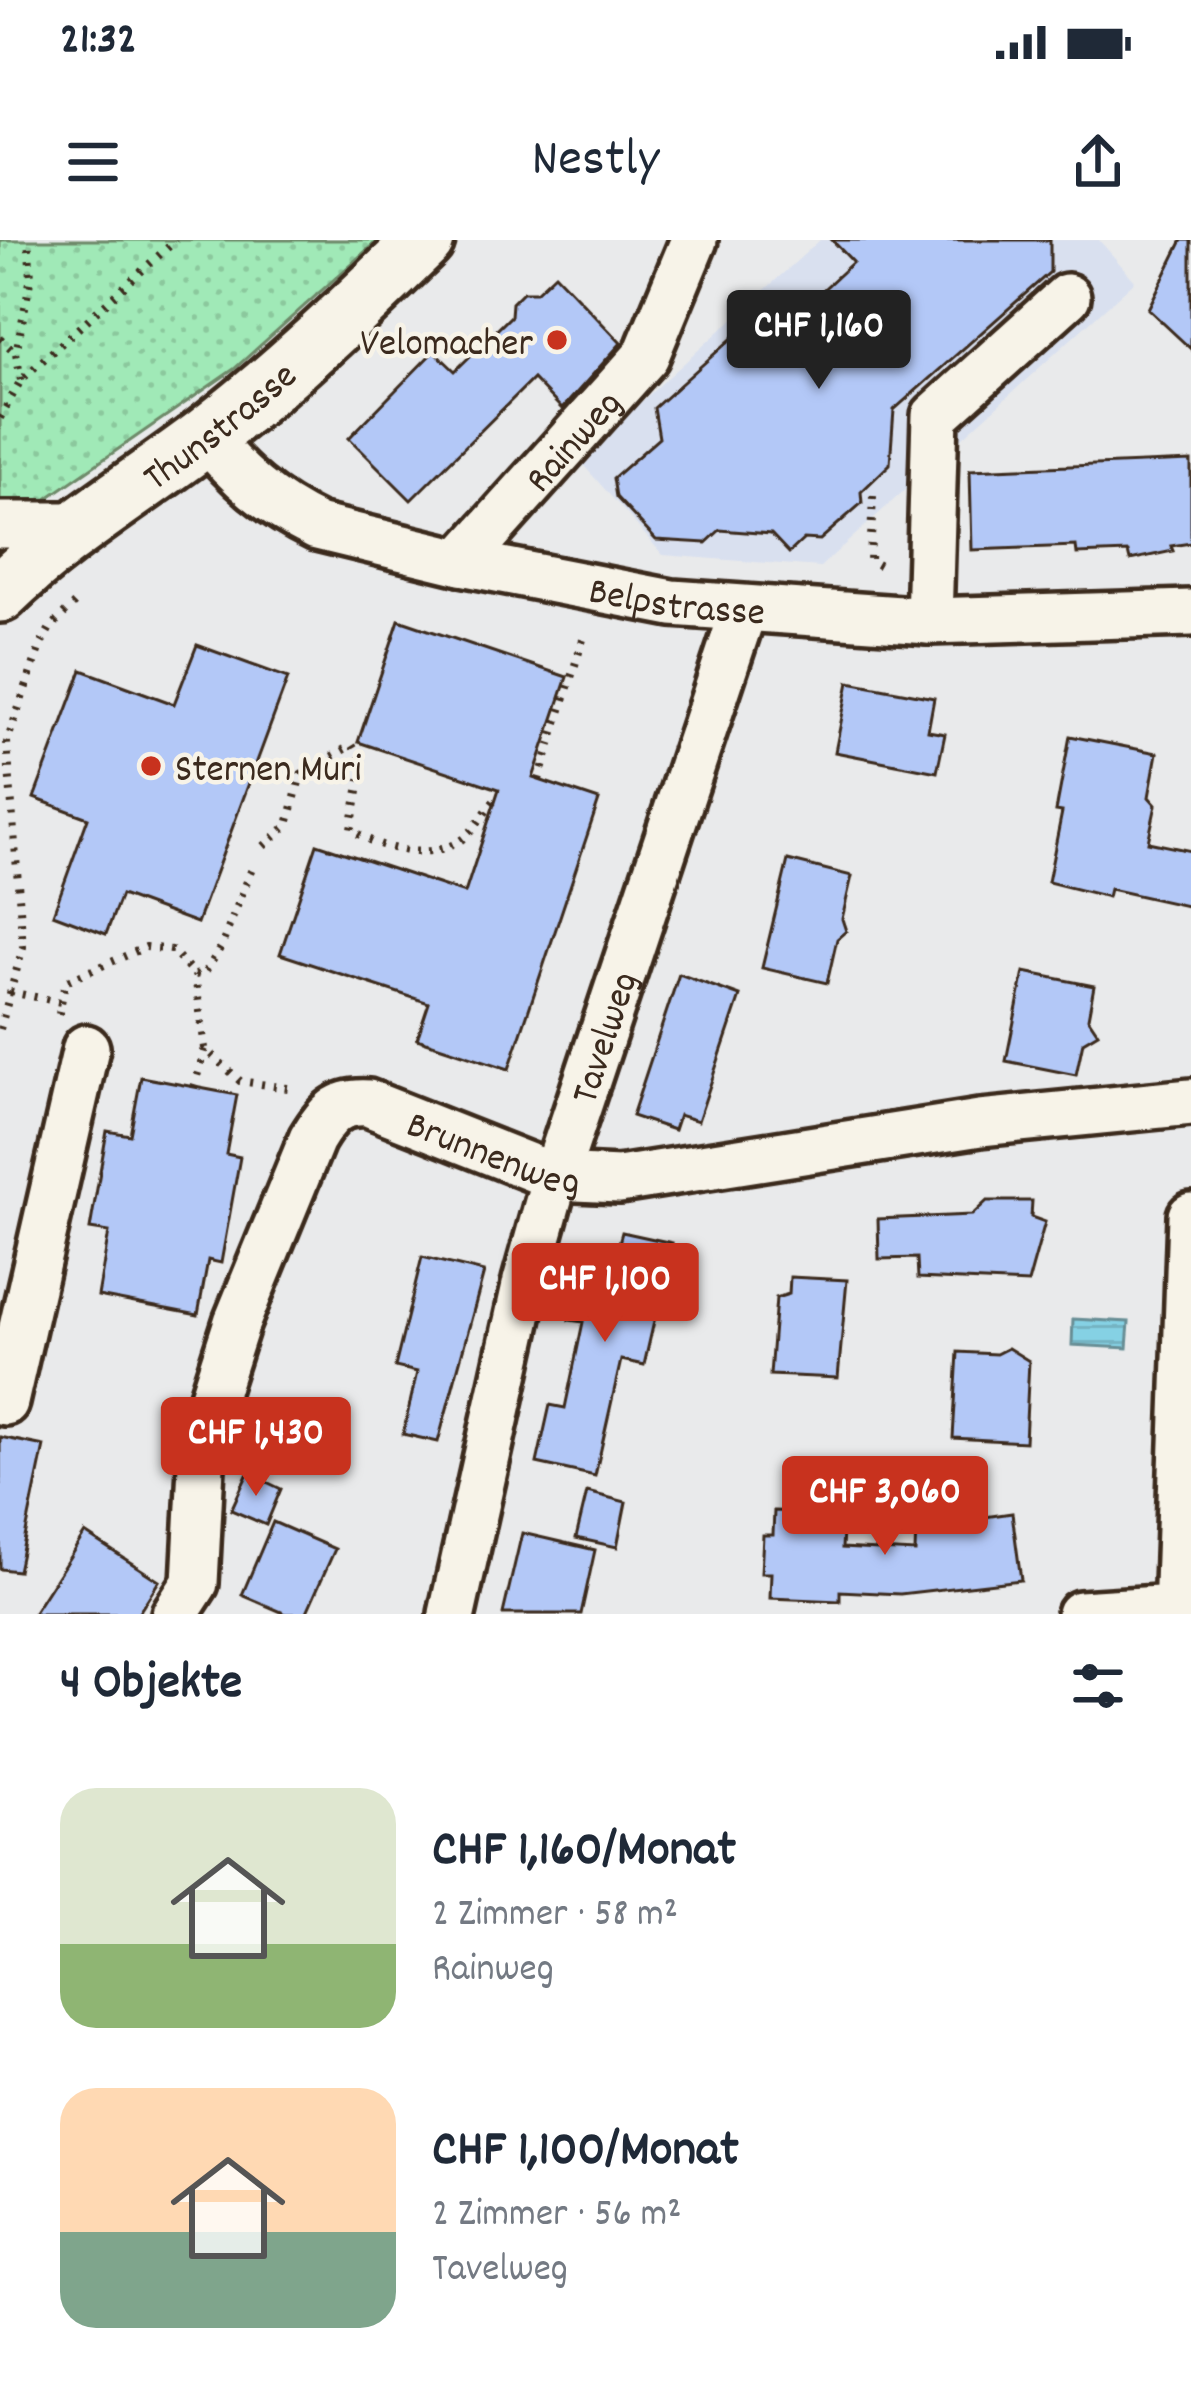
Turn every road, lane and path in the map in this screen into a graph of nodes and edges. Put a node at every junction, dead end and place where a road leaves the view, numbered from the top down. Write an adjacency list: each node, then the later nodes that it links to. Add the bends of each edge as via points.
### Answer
1 (28, 240): 7 (path, via 31,277)
2 (176, 240): 8 (path)
3 (425, 240): 10 (main road, Thunstrasse)
4 (694, 240): 14 (street, Rainweg, via 646,356)
5 (1067, 297): 21 (street, via 934,416)
6 (0, 338): 7 (path)
7 (16, 353): 8 (path)
8 (21, 380): 9 (path)
9 (0, 418)
10 (206, 436): 13 (main road, Thunstrasse); 14 (street, Belpstrasse, via 250,486 298,518)
11 (873, 496): 15 (path, via 870,560)
12 (0, 524): 13 (street)
13 (81, 525): 18 (main road, Thunstrasse)
14 (461, 562): 17 (street, Belpstrasse)
15 (882, 567)
16 (92, 585): 27 (path, via 40,646 7,742 23,927)
17 (598, 591): 19 (street, Belpstrasse); 22 (path)
18 (0, 593)
19 (744, 609): 21 (street, Belpstrasse); 35 (street, Tavelweg)
20 (1191, 614): 21 (street, Belpstrasse)
21 (929, 621)
22 (538, 780)
23 (496, 799): 24 (path, via 451,846 406,850 366,841 351,829 362,783 352,745 301,774 288,825)
24 (264, 846)
25 (253, 866): 26 (path, via 221,947)
26 (195, 976): 28 (path, via 172,950 146,947 65,982); 31 (path)
27 (10, 992): 28 (path); 29 (path)
28 (61, 1002): 30 (path, via 53,1042)
29 (0, 1029)
30 (86, 1048): 37 (street)
31 (206, 1048): 32 (path, via 240,1081); 33 (path)
32 (287, 1087)
33 (194, 1088)
34 (1191, 1102): 35 (street, Brunnenweg, via 980,1123 619,1180)
35 (555, 1177): 39 (street, Brunnenweg, via 368,1102 344,1104 324,1119 237,1322 203,1428 195,1583); 40 (street, Tavelweg)
36 (1191, 1216): 38 (street)
37 (0, 1401)
38 (1181, 1609): 41 (street)
39 (175, 1614)
40 (452, 1614)
41 (1080, 1614)

